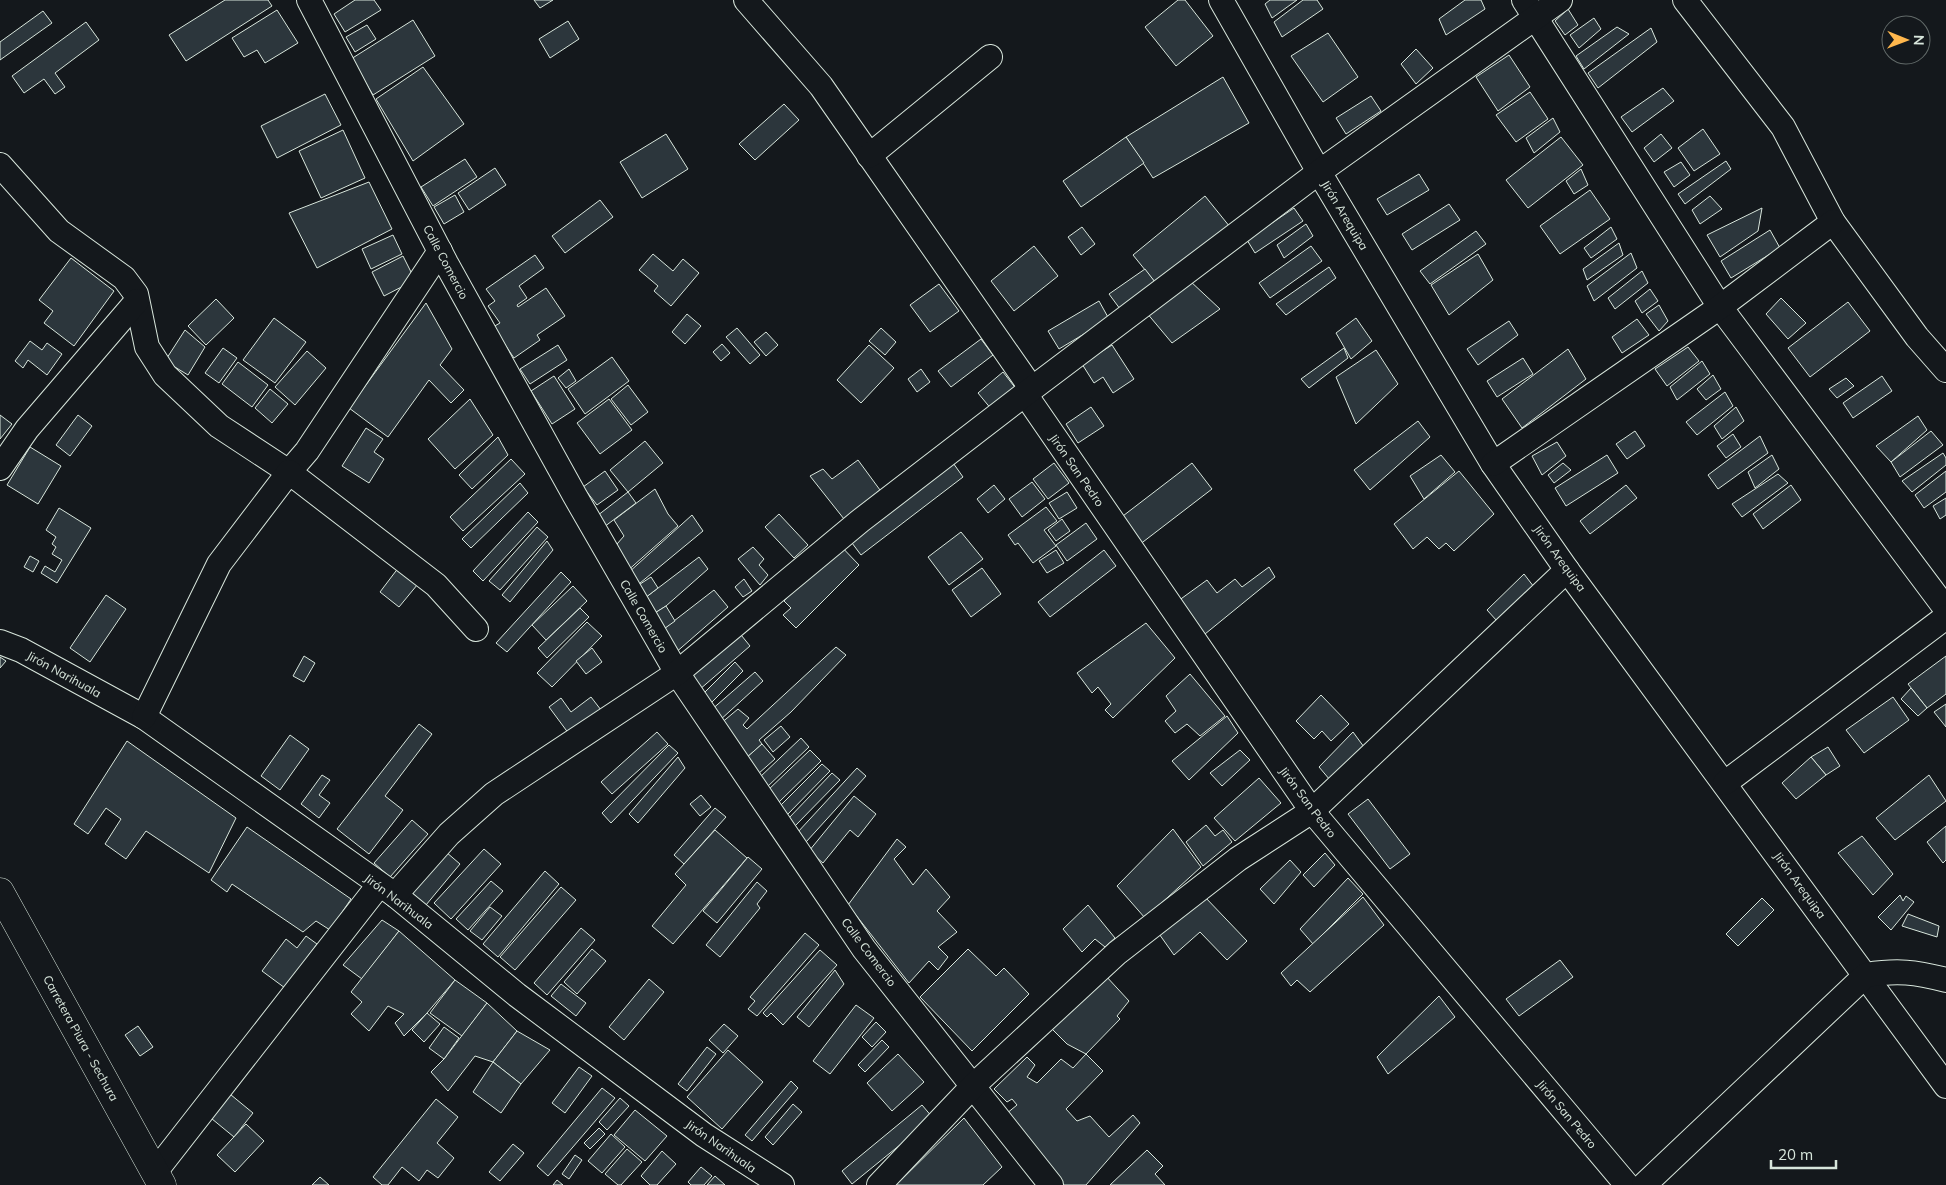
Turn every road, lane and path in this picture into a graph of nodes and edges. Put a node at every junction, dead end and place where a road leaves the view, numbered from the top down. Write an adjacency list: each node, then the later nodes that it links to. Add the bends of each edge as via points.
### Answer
1 (309, 0): 12 (street, Calle Comercio)
2 (746, 0): 8 (street, Jirón San Pedro, via 821,86)
3 (1221, 0): 10 (street, Jirón Arequipa)
4 (1560, 0): 6 (street)
5 (1686, 0): 11 (street, via 1783,127)
6 (1530, 9): 10 (street); 14 (street)
7 (990, 57): 8 (street)
8 (869, 156): 16 (street, Jirón San Pedro)
9 (0, 165): 13 (street, via 59,230 124,278 136,294)
10 (1319, 172): 16 (street); 17 (street, Jirón Arequipa)
11 (1833, 222): 14 (street); 15 (street, via 1917,337)
12 (440, 251): 19 (street, via 307,451); 25 (street, Calle Comercio, via 575,496)
13 (137, 301): 18 (street, via 26,430); 19 (street, via 148,347 165,375 219,426)
14 (1720, 307): 17 (street); 21 (street)
15 (1946, 370)
16 (1028, 391): 25 (street, via 860,521); 28 (street, Jirón San Pedro)
17 (1493, 464): 20 (street, Jirón Arequipa)
18 (0, 468)
19 (289, 472): 23 (street, via 436,585); 26 (street, via 219,564)
20 (1567, 570): 27 (street, Jirón Arequipa); 28 (street)
21 (1946, 608)
22 (1946, 618): 27 (street)
23 (476, 629)
24 (0, 642): 26 (street, Jirón Narihuala, via 21,650)
25 (678, 673): 29 (street, via 515,778); 33 (street, Calle Comercio, via 864,948)
26 (144, 717): 29 (street, Jirón Narihuala)
27 (1725, 783): 31 (street, Jirón Arequipa)
28 (1312, 811): 33 (street, via 1238,859 1117,953); 39 (street, Jirón San Pedro)
29 (387, 890): 35 (street); 36 (street, Jirón Narihuala, via 517,995 704,1135)
30 (0, 892): 35 (main road, Carretera Piura - Sechura)
31 (1866, 975): 32 (street, via 1895,971); 34 (street, Jirón Arequipa); 40 (street)
32 (1946, 980)
33 (974, 1085): 37 (street); 38 (street, Calle Comercio)
34 (1946, 1086)
35 (158, 1179)
36 (782, 1185)
37 (879, 1185)
38 (1051, 1185)
39 (1627, 1185)
40 (1644, 1185)

